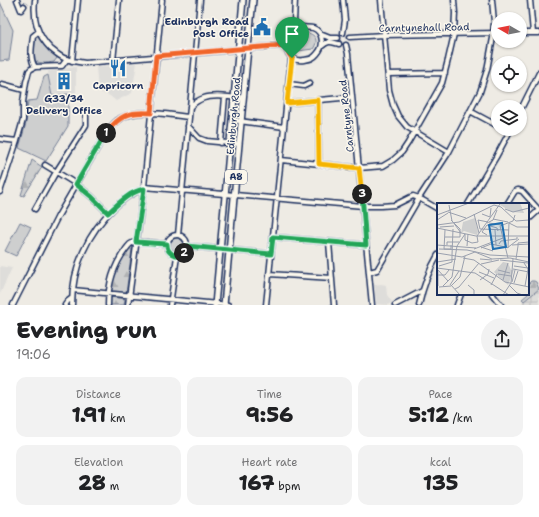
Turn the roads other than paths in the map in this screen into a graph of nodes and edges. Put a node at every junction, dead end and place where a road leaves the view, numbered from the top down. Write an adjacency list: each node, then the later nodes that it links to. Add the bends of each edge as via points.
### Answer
1 (17, 0): 16 (street, via 23,8)
2 (35, 0): 18 (street, via 35,21)
3 (78, 0): 39 (street)
4 (120, 0): 40 (street)
5 (162, 0): 37 (street)
6 (200, 0): 36 (street)
7 (244, 0): 35 (main road, Edinburgh Road / A8)
8 (253, 0): 33 (main road, Edinburgh Road / A8)
9 (295, 0): 17 (street)
10 (343, 0): 19 (street)
11 (381, 0): 26 (street)
12 (454, 0): 25 (street)
13 (492, 0): 15 (street)
14 (530, 0): 22 (street)
15 (493, 12)
16 (24, 15)
17 (295, 29): 24 (street, via 313,28); 30 (street, via 288,37)
18 (39, 33): 39 (street, via 57,54); 41 (street, via 33,36 31,58)
19 (343, 33): 27 (street); 28 (street)
20 (491, 33): 25 (street, Carntynehall Road)
21 (527, 33): 22 (street)
22 (533, 33): 23 (street)
23 (539, 33)
24 (320, 34): 28 (street); 32 (street)
25 (454, 34): 26 (street, Carntynehall Road); 42 (street)
26 (384, 35): 27 (street, Carntynehall Road); 44 (street)
27 (350, 37): 31 (street)
28 (338, 38): 29 (street)
29 (339, 44): 31 (street); 32 (street, via 328,42)
30 (286, 45): 33 (street); 38 (street)
31 (346, 45): 50 (street, Carntyne Road)
32 (322, 46): 38 (street, via 312,59 299,61)
33 (248, 48): 35 (street); 52 (main road, Edinburgh Road / A8)
34 (492, 48): 57 (street, via 480,92)
35 (238, 49): 36 (street); 51 (main road, Edinburgh Road / A8)
36 (195, 53): 37 (street); 56 (street)
37 (156, 56): 40 (street); 58 (street)
38 (292, 58): 47 (street)
39 (68, 59): 40 (street, via 85,63); 41 (street, via 58,66)
40 (113, 61)
41 (35, 67): 48 (street, via 29,71)
42 (445, 73): 44 (street); 66 (street, via 436,95)
43 (539, 73): 54 (street)
44 (388, 74): 66 (street, via 389,90 398,116)
45 (310, 83): 47 (street, via 304,86)
46 (2, 84): 48 (street)
47 (289, 84): 55 (street)
48 (24, 90): 69 (street, via 23,120)
49 (225, 97): 51 (street); 56 (street, via 208,96); 70 (street, Edinburgh Road)
50 (352, 97): 53 (street); 77 (street, Carntyne Road)
51 (234, 98): 52 (street); 61 (main road, Edinburgh Road / A8)
52 (244, 99): 62 (main road, Edinburgh Road / A8)
53 (318, 100): 55 (street); 75 (street)
54 (526, 100)
55 (287, 103): 65 (street)
56 (190, 107): 60 (street)
57 (470, 111): 63 (street); 73 (street)
58 (151, 113): 60 (street); 79 (street, via 131,114 113,124); 80 (street)
59 (86, 115): 78 (street, via 86,125)
60 (189, 117): 64 (street)
61 (232, 120): 62 (street); 71 (main road, Edinburgh Road / A8)
62 (241, 121): 65 (street); 72 (main road, Edinburgh Road / A8)
63 (491, 122)
64 (188, 125): 70 (street, via 199,138); 81 (street)
65 (284, 127): 74 (street)
66 (414, 131): 73 (street); 77 (street, via 402,152 393,160 383,166)
67 (507, 136): 87 (street)
68 (0, 139): 69 (street)
69 (17, 141): 82 (street)
70 (221, 143): 71 (street)
71 (230, 144): 72 (street); 83 (main road, Edinburgh Road / A8)
72 (239, 144): 84 (main road, Edinburgh Road / A8)
73 (449, 152): 85 (street)
74 (281, 160): 75 (street); 86 (street)
75 (319, 164): 77 (street)
76 (45, 165): 78 (street)
77 (359, 168): 89 (street, Carntyne Road)
78 (56, 172): 79 (street); 90 (street)
79 (76, 184): 92 (street); 119 (street)
80 (144, 188): 81 (street); 92 (street, via 124,199); 96 (street)
81 (182, 190): 83 (street); 94 (street)
82 (0, 192)
83 (225, 194): 84 (street); 101 (main road, Edinburgh Road / A8)
84 (235, 194): 86 (street); 102 (main road, Edinburgh Road / A8)
85 (419, 198): 89 (street, via 413,196 395,204); 91 (street); 106 (street, via 377,270)
86 (277, 199): 89 (street); 95 (street)
87 (469, 203)
88 (508, 203): 93 (street, via 515,191 522,191 539,210)
89 (363, 206): 99 (street, Carntyne Road)
90 (35, 208)
91 (437, 208)
92 (108, 213): 109 (street, via 90,237 82,254)
93 (529, 219)
94 (178, 235): 98 (street, via 172,236); 100 (street, via 184,237)
95 (273, 237): 97 (street); 103 (street)
96 (136, 242): 98 (street); 111 (street, via 130,244 120,257); 114 (street)
97 (329, 242): 99 (street); 108 (street)
98 (167, 244): 104 (street, via 168,251)
99 (366, 245): 106 (street, Carntyne Road)
100 (187, 246): 101 (street); 104 (street, via 185,252)
101 (220, 249): 102 (street); 117 (main road, Edinburgh Road / A8)
102 (229, 250): 103 (street); 125 (main road, Edinburgh Road / A8)
103 (271, 254): 107 (street)
104 (177, 256): 116 (street)
105 (437, 257): 110 (street)
106 (369, 272): 129 (street, Carntyne Road)
107 (269, 274): 108 (street); 127 (street)
108 (332, 278): 128 (street)
109 (73, 290): 111 (street); 115 (street)
110 (422, 291): 130 (street); 131 (street)
111 (108, 294): 114 (street); 122 (street)
112 (460, 295): 132 (street)
113 (493, 295): 118 (street)
114 (129, 296): 116 (street); 123 (street)
115 (72, 298): 120 (street); 121 (street)
116 (172, 300): 117 (street); 124 (street)
117 (215, 304): 125 (street)
118 (499, 304)
119 (13, 305)
120 (64, 305)
121 (72, 305)
122 (108, 305)
123 (128, 305)
124 (170, 305)
125 (224, 305): 126 (street)
126 (228, 305)
127 (266, 305)
128 (334, 305)
129 (372, 305)
130 (396, 305)
131 (419, 305)
132 (457, 305)

